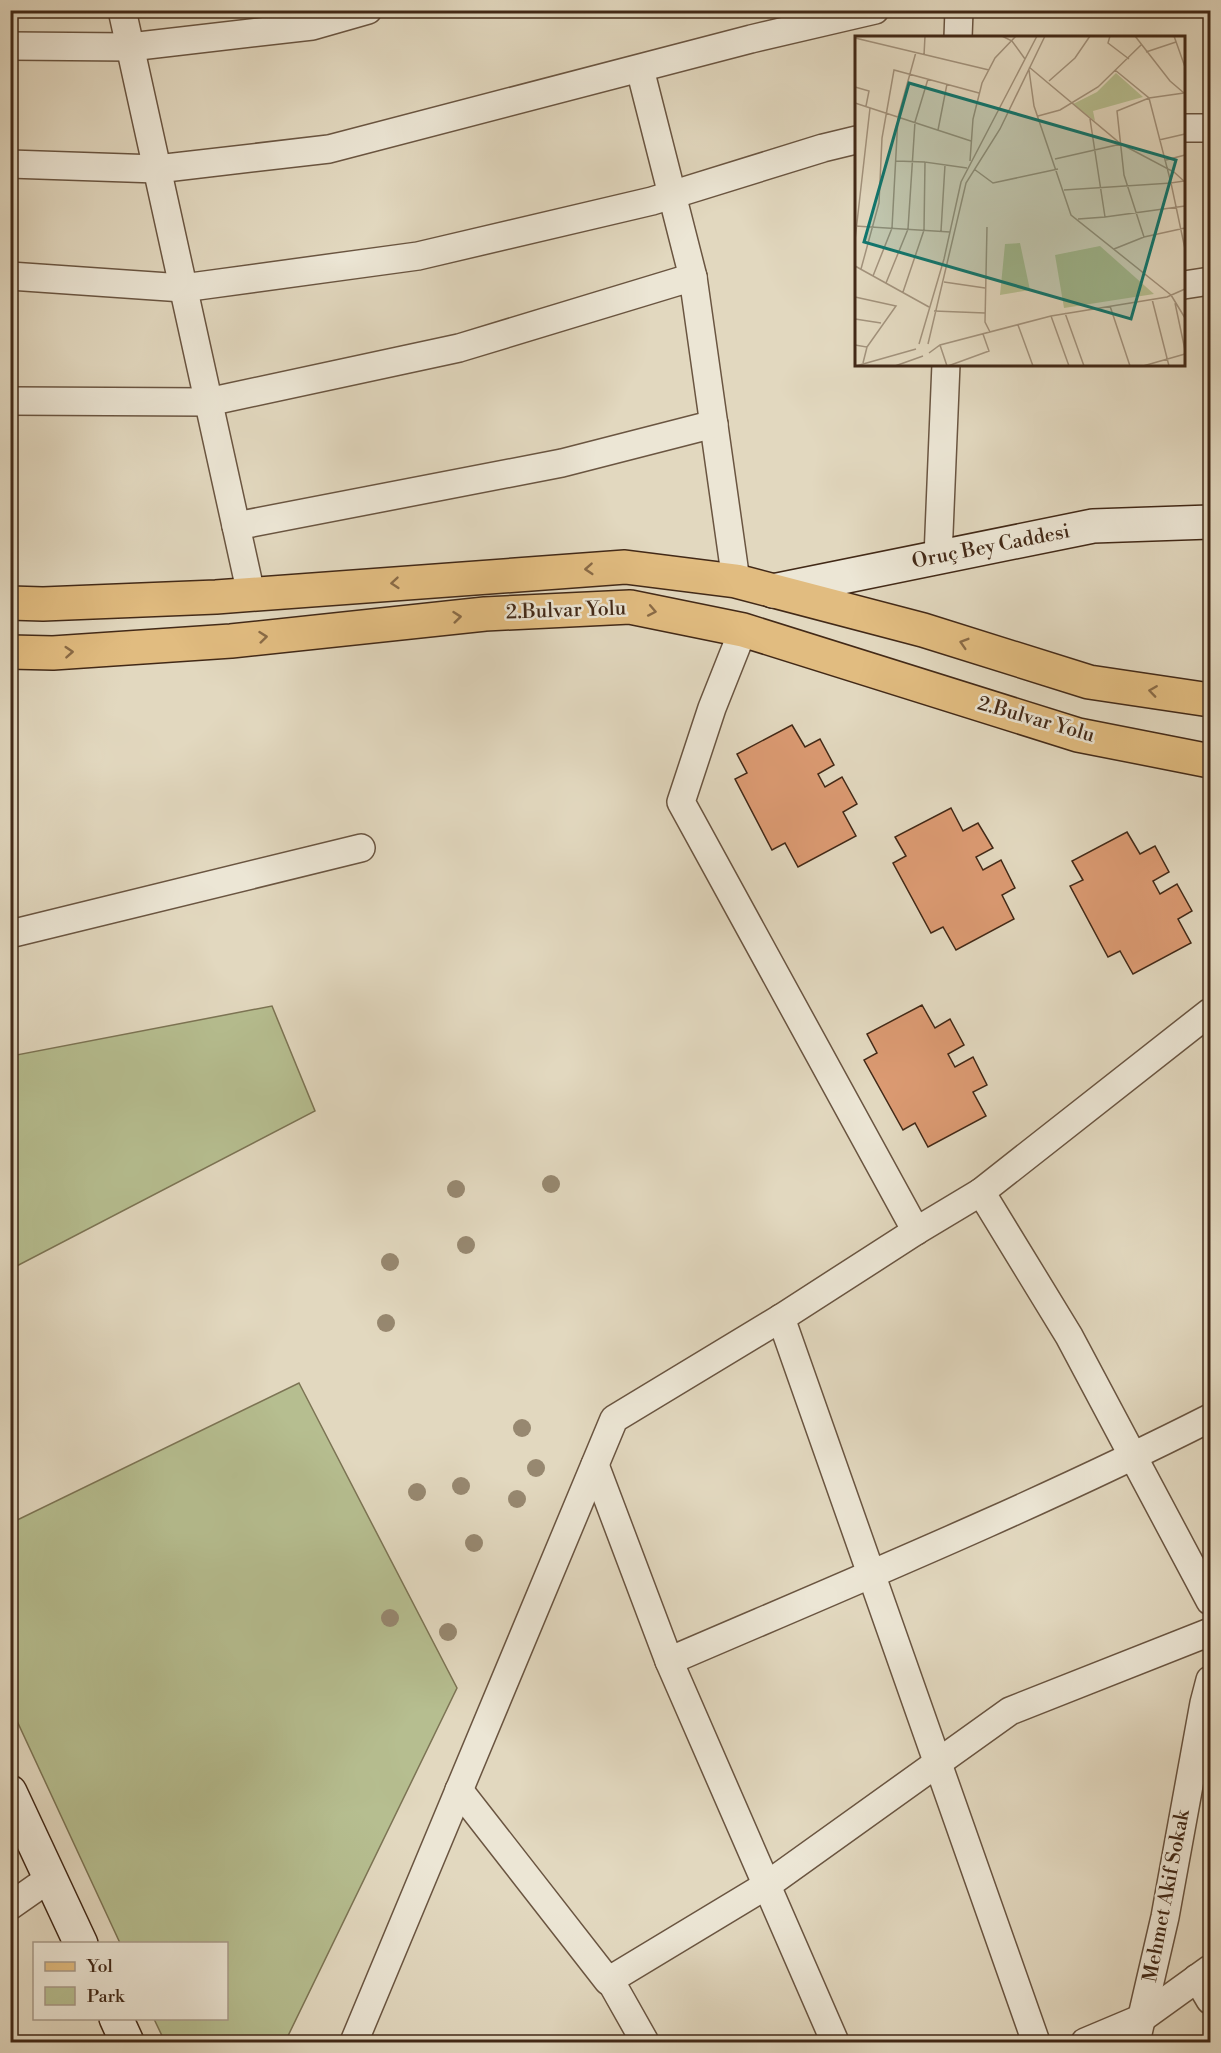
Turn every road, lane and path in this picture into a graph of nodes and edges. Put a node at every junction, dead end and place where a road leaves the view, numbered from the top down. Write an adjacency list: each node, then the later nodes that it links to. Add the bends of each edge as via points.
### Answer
1 (122, 10): 7 (street)
2 (368, 10): 7 (street, via 312,27)
3 (875, 10): 8 (street)
4 (959, 10): 5 (street)
5 (958, 36)
6 (10, 46): 7 (street)
7 (130, 47): 13 (street)
8 (640, 69): 13 (street, via 329,149); 14 (street)
9 (1185, 128): 10 (street)
10 (1210, 128)
11 (855, 140): 14 (street)
12 (10, 164): 13 (street)
13 (157, 170): 19 (street)
14 (673, 194): 16 (street); 19 (street, via 418,256)
15 (10, 276): 19 (street)
16 (693, 277): 22 (street, via 459,348); 23 (street)
17 (1210, 281): 18 (street)
18 (1185, 285)
19 (183, 288): 22 (street)
20 (946, 366): 26 (street)
21 (10, 401): 22 (street)
22 (208, 402): 25 (street)
23 (714, 424): 25 (street, via 562,463); 27 (street)
24 (1210, 522): 26 (main road, Oruç Bey Caddesi, via 1093,526)
25 (236, 526): 29 (street)
26 (938, 558): 28 (main road, Oruç Bey Caddesi)
27 (736, 581): 28 (main road, 2.Bulvar Yolu); 29 (main road, 2.Bulvar Yolu, one-way to 29, via 625,567)
28 (773, 591): 33 (main road, 2.Bulvar Yolu, one-way to 28, via 1089,682 923,630)
29 (251, 594): 30 (main road, 2.Bulvar Yolu)
30 (10, 603)
31 (743, 630): 32 (main road, 2.Bulvar Yolu, one-way to 31, via 53,653 231,640 485,614 630,607); 34 (main road, 2.Bulvar Yolu, via 1078,735); 39 (street, via 681,802)
32 (10, 652)
33 (1210, 699)
34 (1210, 761)
35 (361, 848): 36 (street)
36 (10, 934)
37 (1210, 1012): 38 (street)
38 (981, 1192): 39 (street); 42 (street, via 1069,1336)
39 (916, 1231): 40 (street)
40 (781, 1318): 43 (street, via 614,1419); 44 (street)
41 (1210, 1418): 42 (street)
42 (1133, 1457): 44 (street); 45 (street)
43 (596, 1465): 47 (street); 50 (street)
44 (870, 1574): 47 (street); 49 (street)
45 (1210, 1601)
46 (1210, 1632): 49 (street, via 1010,1711)
47 (669, 1661): 53 (street)
48 (1210, 1680): 59 (street, Mehmet Akif Sokak, via 1165,1917)
49 (937, 1763): 53 (street); 64 (street)
50 (459, 1790): 56 (street); 61 (street)
51 (10, 1792): 52 (main road)
52 (50, 1878): 54 (street); 55 (main road)
53 (767, 1885): 56 (street); 63 (street)
54 (10, 1906)
55 (80, 1942)
56 (610, 1980): 62 (street)
57 (1206, 1982): 59 (street)
58 (116, 2020): 60 (main road)
59 (1139, 2030): 65 (street)
60 (127, 2043)
61 (354, 2043)
62 (645, 2043)
63 (836, 2043)
64 (1036, 2043)
65 (1085, 2043)

